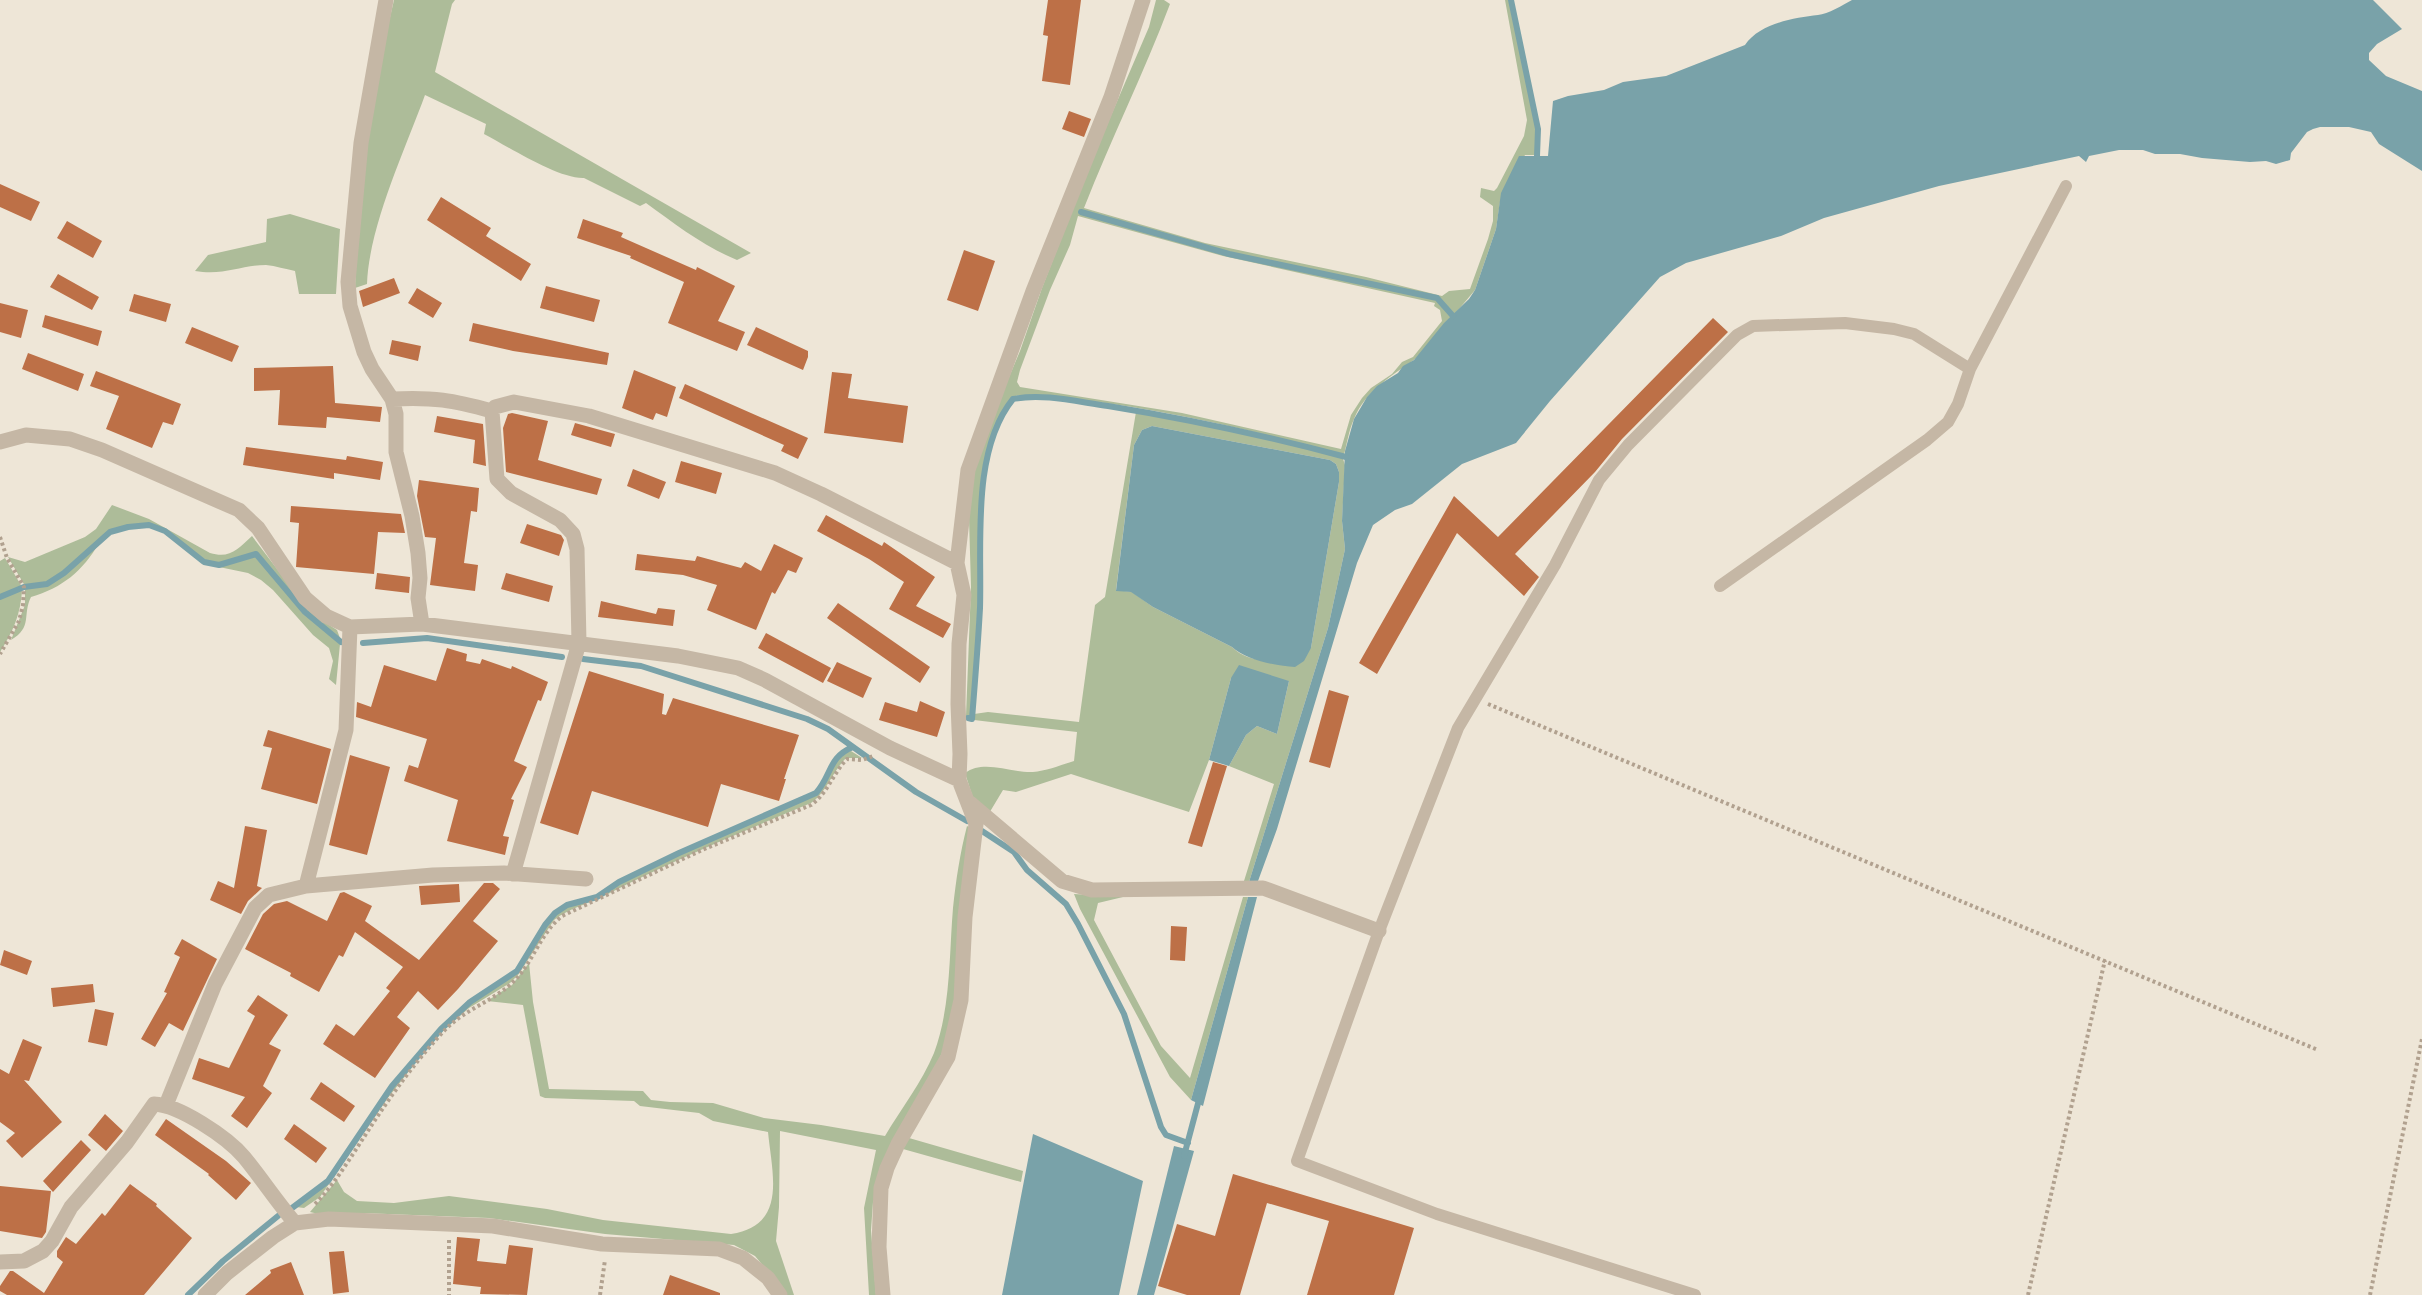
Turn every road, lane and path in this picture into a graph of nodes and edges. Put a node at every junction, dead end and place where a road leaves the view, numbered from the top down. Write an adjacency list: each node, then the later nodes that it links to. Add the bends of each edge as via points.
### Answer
1 (386, 0): 5 (street, via 362,143 348,282 350,306 364,352)
2 (1142, 0): 9 (street, via 1111,97 975,447 964,492)
3 (2066, 186): 4 (lane)
4 (1970, 369): 10 (lane, via 1948,422); 15 (lane, via 1914,334 1894,329 1845,323 1753,326 1737,335 1628,445 1599,480 1555,565)
5 (392, 399): 6 (street, via 433,397); 11 (street, via 396,452 418,553)
6 (492, 411): 9 (street, via 495,406 514,402 590,416 775,473); 13 (street, via 497,479 511,493 560,520 573,534 577,549)
7 (0, 442): 12 (street, via 26,435 70,439 240,510 258,528 305,598 326,616)
8 (0, 537): 14 (path, via 24,587 19,621)
9 (957, 563): 17 (street, via 964,595 959,644)
10 (1720, 586)
11 (422, 624): 12 (street); 13 (street)
12 (350, 627): 21 (street, via 346,730)
13 (579, 643): 16 (street, via 738,668); 19 (street)
14 (0, 654)
15 (1474, 698): 22 (lane, via 1458,728); 23 (path)
16 (890, 748): 17 (street); 27 (path, via 862,760 847,759 811,805 702,850 562,916 511,984 470,1009 442,1033 389,1100 334,1182)
17 (959, 780): 18 (street)
18 (968, 801): 22 (street, via 1062,881 1092,890 1263,888); 35 (street, via 976,824 958,1019 948,1057 898,1144 881,1188 879,1247)
19 (513, 874): 20 (street); 21 (street, via 433,875)
20 (586, 879)
21 (306, 886): 26 (street, via 269,895 255,908 215,984)
22 (1379, 931): 36 (lane, via 1297,1161 1437,1214)
23 (2105, 960): 25 (path); 37 (path)
24 (2422, 1039): 38 (path)
25 (2318, 1050)
26 (166, 1105): 27 (street, via 199,1121 242,1155); 30 (street, via 154,1104 72,1207 43,1251 24,1261)
27 (295, 1223): 28 (street, via 329,1219); 31 (street, via 227,1273)
28 (449, 1224): 29 (street, via 493,1226); 32 (path)
29 (607, 1244): 33 (path); 34 (street, via 719,1249 743,1258 768,1278)
30 (0, 1262)
31 (205, 1295)
32 (449, 1295)
33 (600, 1295)
34 (780, 1295)
35 (883, 1295)
36 (1695, 1295)
37 (2028, 1295)
38 (2370, 1295)

